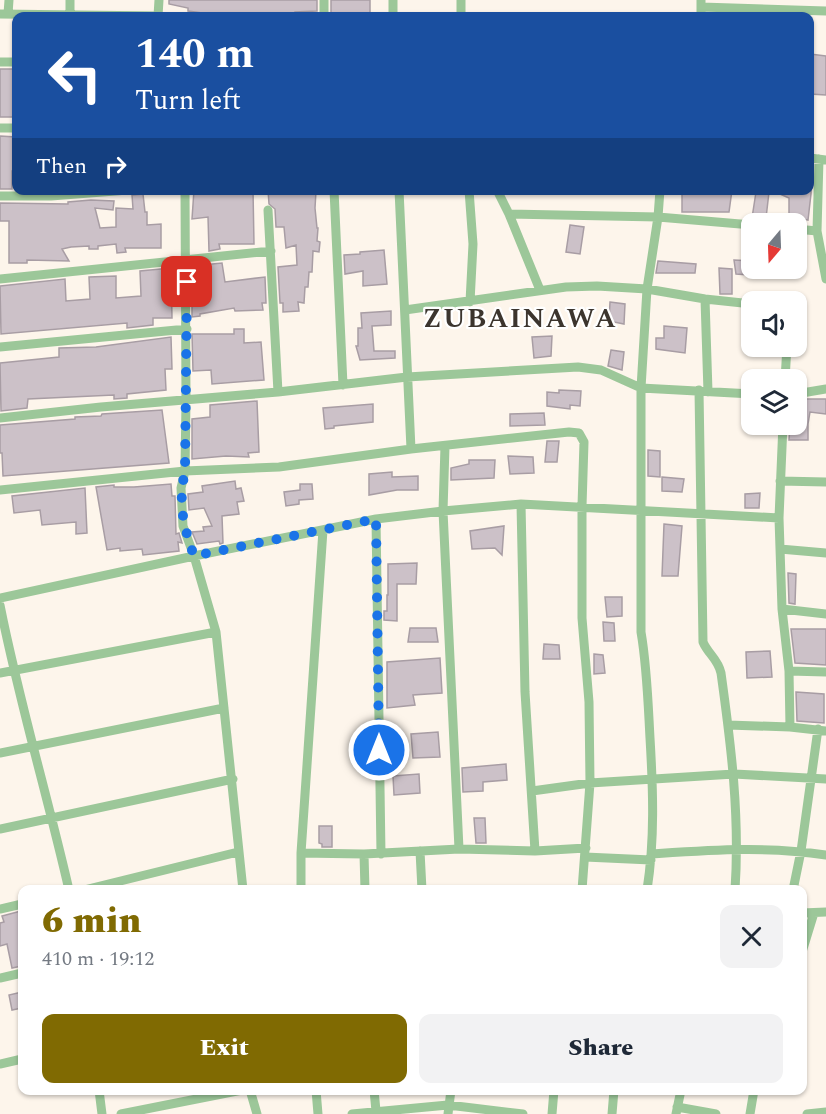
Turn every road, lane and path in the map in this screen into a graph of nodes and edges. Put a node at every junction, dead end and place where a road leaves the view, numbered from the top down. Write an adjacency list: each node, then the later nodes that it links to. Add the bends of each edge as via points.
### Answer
1 (9, 0): 6 (street)
2 (701, 8): 4 (street)
3 (826, 11): 5 (street)
4 (759, 12)
5 (800, 12)
6 (4, 14)
7 (818, 159): 17 (street)
8 (64, 195): 15 (street)
9 (185, 195): 24 (street)
10 (334, 195): 36 (street)
11 (399, 195): 32 (street)
12 (469, 195): 30 (street)
13 (500, 195): 18 (street)
14 (660, 195): 19 (street)
15 (0, 196)
16 (268, 210): 23 (street)
17 (822, 211): 22 (street)
18 (509, 214): 19 (street); 28 (street)
19 (658, 217): 20 (street); 27 (street)
20 (741, 224)
21 (807, 230): 22 (street)
22 (817, 231): 26 (street)
23 (271, 251): 24 (street); 40 (street)
24 (187, 259): 25 (street); 33 (street)
25 (0, 279)
26 (826, 279)
27 (646, 289): 28 (street, via 566,286); 29 (street); 37 (street)
28 (540, 290): 30 (street)
29 (705, 299): 31 (street); 39 (street)
30 (470, 302): 32 (street)
31 (741, 303)
32 (405, 310): 35 (street)
33 (187, 329): 34 (street); 43 (street)
34 (0, 347)
35 (407, 377): 36 (street); 37 (street, via 578,367 601,370); 47 (street)
36 (344, 385): 40 (street)
37 (641, 388): 39 (street); 55 (street)
38 (826, 388): 41 (street)
39 (703, 391): 42 (street); 56 (street)
40 (278, 392): 43 (street)
41 (807, 392)
42 (741, 393)
43 (186, 400): 44 (street); 48 (street)
44 (0, 418)
45 (782, 435): 49 (street)
46 (445, 446): 47 (street); 53 (street, via 579,434 584,442); 54 (street)
47 (411, 449): 48 (street, via 279,467)
48 (185, 471): 51 (street); 62 (street, via 181,488 183,526)
49 (780, 481): 50 (street); 57 (street)
50 (826, 482)
51 (0, 490)
52 (521, 504): 53 (street); 54 (street); 84 (street, via 525,692)
53 (582, 506): 55 (street); 83 (street, via 582,618)
54 (443, 511): 58 (street); 88 (street)
55 (642, 511): 56 (street); 82 (street, via 641,632)
56 (700, 514): 57 (street); 73 (street, via 703,642 720,665)
57 (779, 518): 60 (street)
58 (376, 519): 59 (street); 96 (street)
59 (323, 530): 62 (street); 93 (street)
60 (780, 549): 61 (street); 65 (street)
61 (826, 553)
62 (194, 556): 63 (street); 67 (street)
63 (0, 598)
64 (0, 605): 68 (street)
65 (782, 609): 66 (street); 69 (street)
66 (826, 614)
67 (216, 632): 68 (street); 72 (street)
68 (13, 671): 71 (street); 76 (street)
69 (789, 671): 70 (street); 74 (street)
70 (826, 672)
71 (0, 673)
72 (224, 708): 76 (street); 80 (street)
73 (728, 725): 74 (street); 78 (street)
74 (790, 727): 75 (street)
75 (822, 730): 79 (street)
76 (32, 747): 77 (street); 85 (street)
77 (0, 753)
78 (734, 774): 79 (street); 82 (street); 87 (street)
79 (811, 777): 81 (street); 91 (street)
80 (233, 779): 85 (street); 92 (street)
81 (826, 779)
82 (652, 780): 83 (street); 98 (street)
83 (590, 783): 84 (street); 94 (street)
84 (532, 791): 90 (street)
85 (52, 817): 86 (street); 99 (street)
86 (0, 829)
87 (738, 848): 91 (street); 98 (street); 107 (street)
88 (459, 849): 89 (street); 90 (street)
89 (420, 851): 96 (street); 104 (street)
90 (535, 851): 94 (street)
91 (801, 851): 97 (street); 108 (street)
92 (238, 852): 100 (street); 101 (street)
93 (301, 853): 95 (street); 102 (street)
94 (585, 853): 98 (street); 105 (street)
95 (364, 854): 96 (street); 103 (street)
96 (381, 854)
97 (826, 855)
98 (652, 857): 106 (street)
99 (68, 885)
100 (104, 885)
101 (242, 885)
102 (301, 885)
103 (365, 885)
104 (422, 885)
105 (582, 885)
106 (648, 885)
107 (735, 885)
108 (795, 885)
109 (18, 905): 110 (street)
110 (0, 909)
111 (826, 912): 113 (street)
112 (807, 913): 113 (street)
113 (814, 913): 114 (street)
114 (807, 936)
115 (18, 974): 116 (street)
116 (0, 978)
117 (18, 1060): 118 (street)
118 (0, 1064)
119 (100, 1095): 133 (street)
120 (217, 1095): 134 (street)
121 (251, 1095): 135 (street)
122 (316, 1095): 136 (street)
123 (374, 1095): 130 (street)
124 (450, 1095): 129 (street)
125 (554, 1095): 139 (street)
126 (614, 1095): 140 (street)
127 (680, 1095): 131 (street)
128 (753, 1095): 142 (street)
129 (448, 1110): 130 (street); 138 (street)
130 (376, 1111): 137 (street)
131 (677, 1111): 141 (street)
132 (826, 1113): 143 (street)
133 (102, 1114)
134 (123, 1114)
135 (256, 1114)
136 (318, 1114)
137 (352, 1114)
138 (523, 1114)
139 (552, 1114)
140 (612, 1114)
141 (716, 1114)
142 (750, 1114)
143 (807, 1114)

